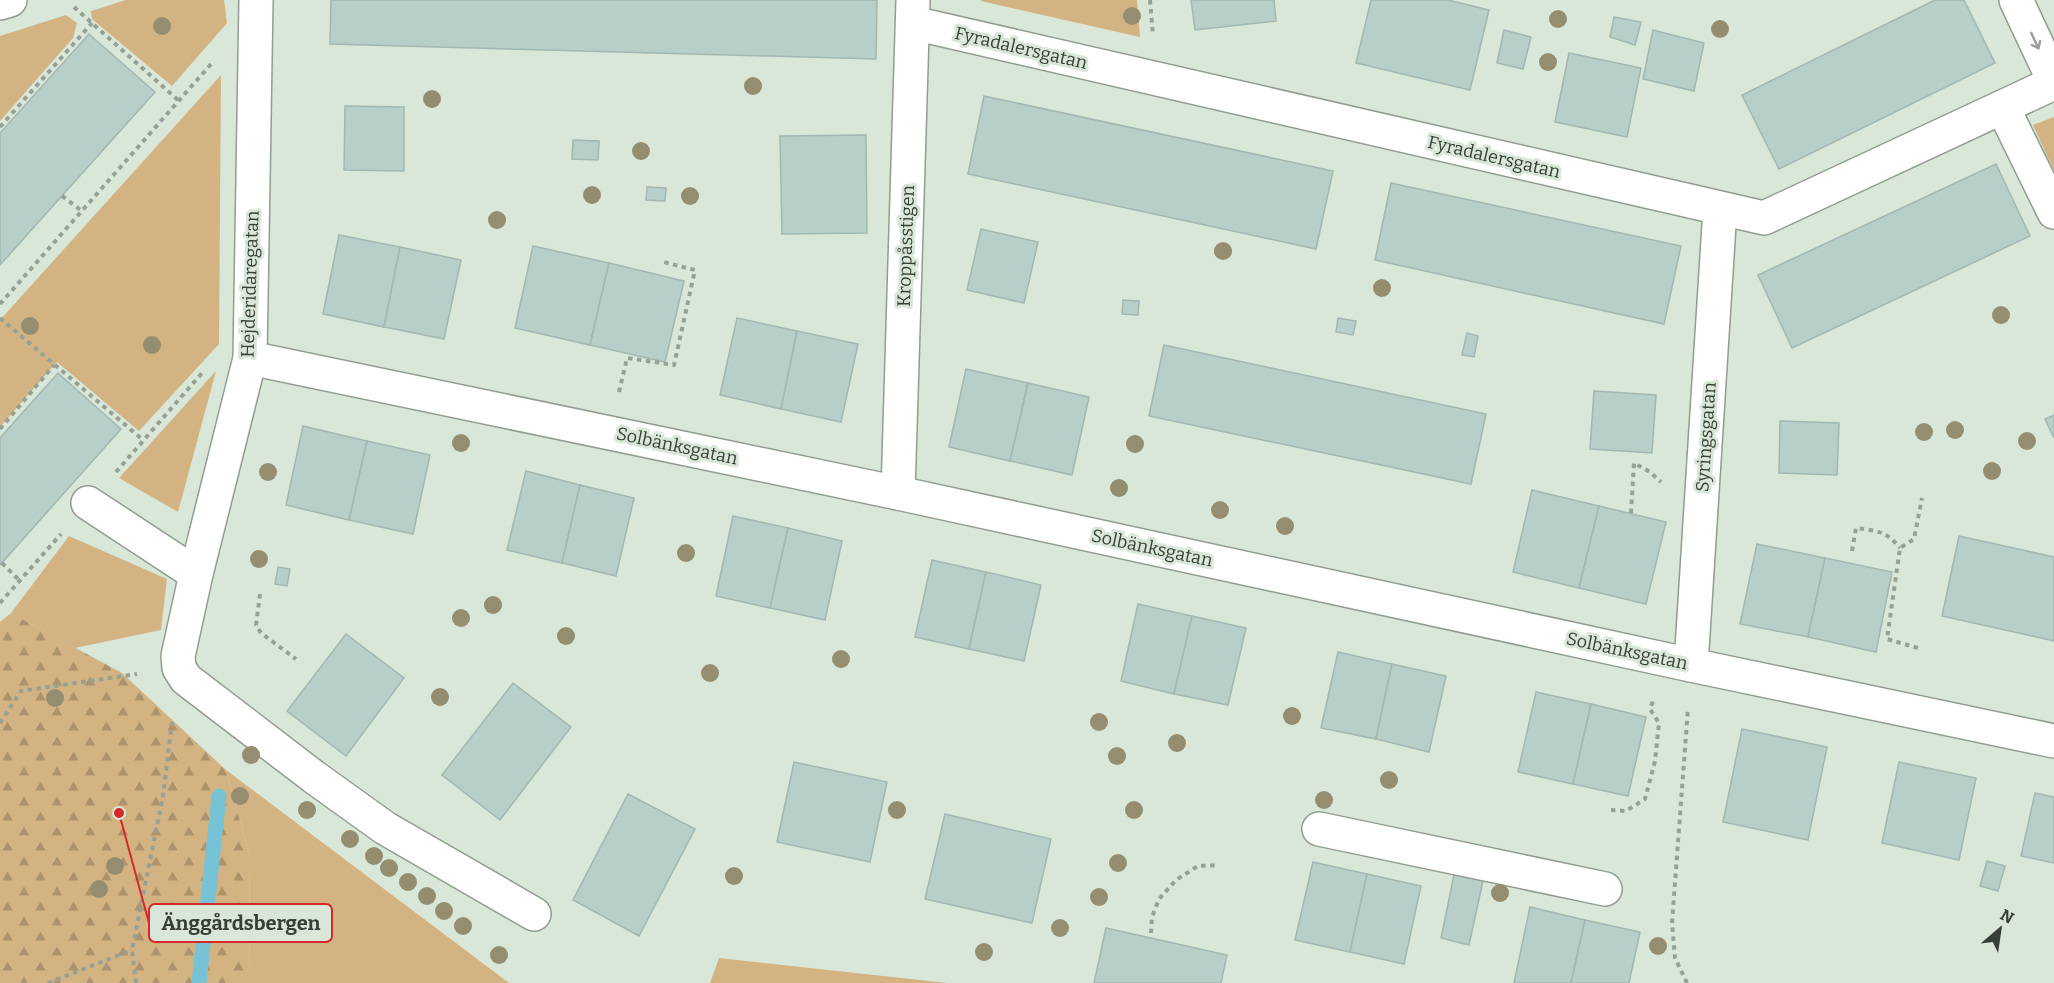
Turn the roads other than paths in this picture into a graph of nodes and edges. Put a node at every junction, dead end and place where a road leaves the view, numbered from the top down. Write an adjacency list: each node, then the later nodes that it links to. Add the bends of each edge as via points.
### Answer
1 (10, 0): 4 (street)
2 (256, 0): 10 (street, Hejderidaregatan)
3 (2016, 0): 6 (street, one-way to 6)
4 (0, 3)
5 (913, 12): 8 (street, Fyradalersgatan); 11 (street, Kroppåsstigen)
6 (2054, 82): 7 (street, Fyradalersgatan)
7 (2003, 108): 8 (street, Fyradalersgatan, via 1764,218); 9 (street)
8 (1720, 209): 14 (street, Syringsgatan)
9 (2054, 212)
10 (250, 358): 11 (street, Solbänksgatan); 13 (street, Hejderidaregatan)
11 (898, 493): 14 (street, Solbänksgatan)
12 (88, 503): 13 (street)
13 (196, 573): 18 (street, Hejderidaregatan, via 178,656 186,679 385,828)
14 (1691, 665): 15 (street, Solbänksgatan)
15 (2054, 741)
16 (1319, 829): 17 (street)
17 (1605, 889)
18 (534, 914)

